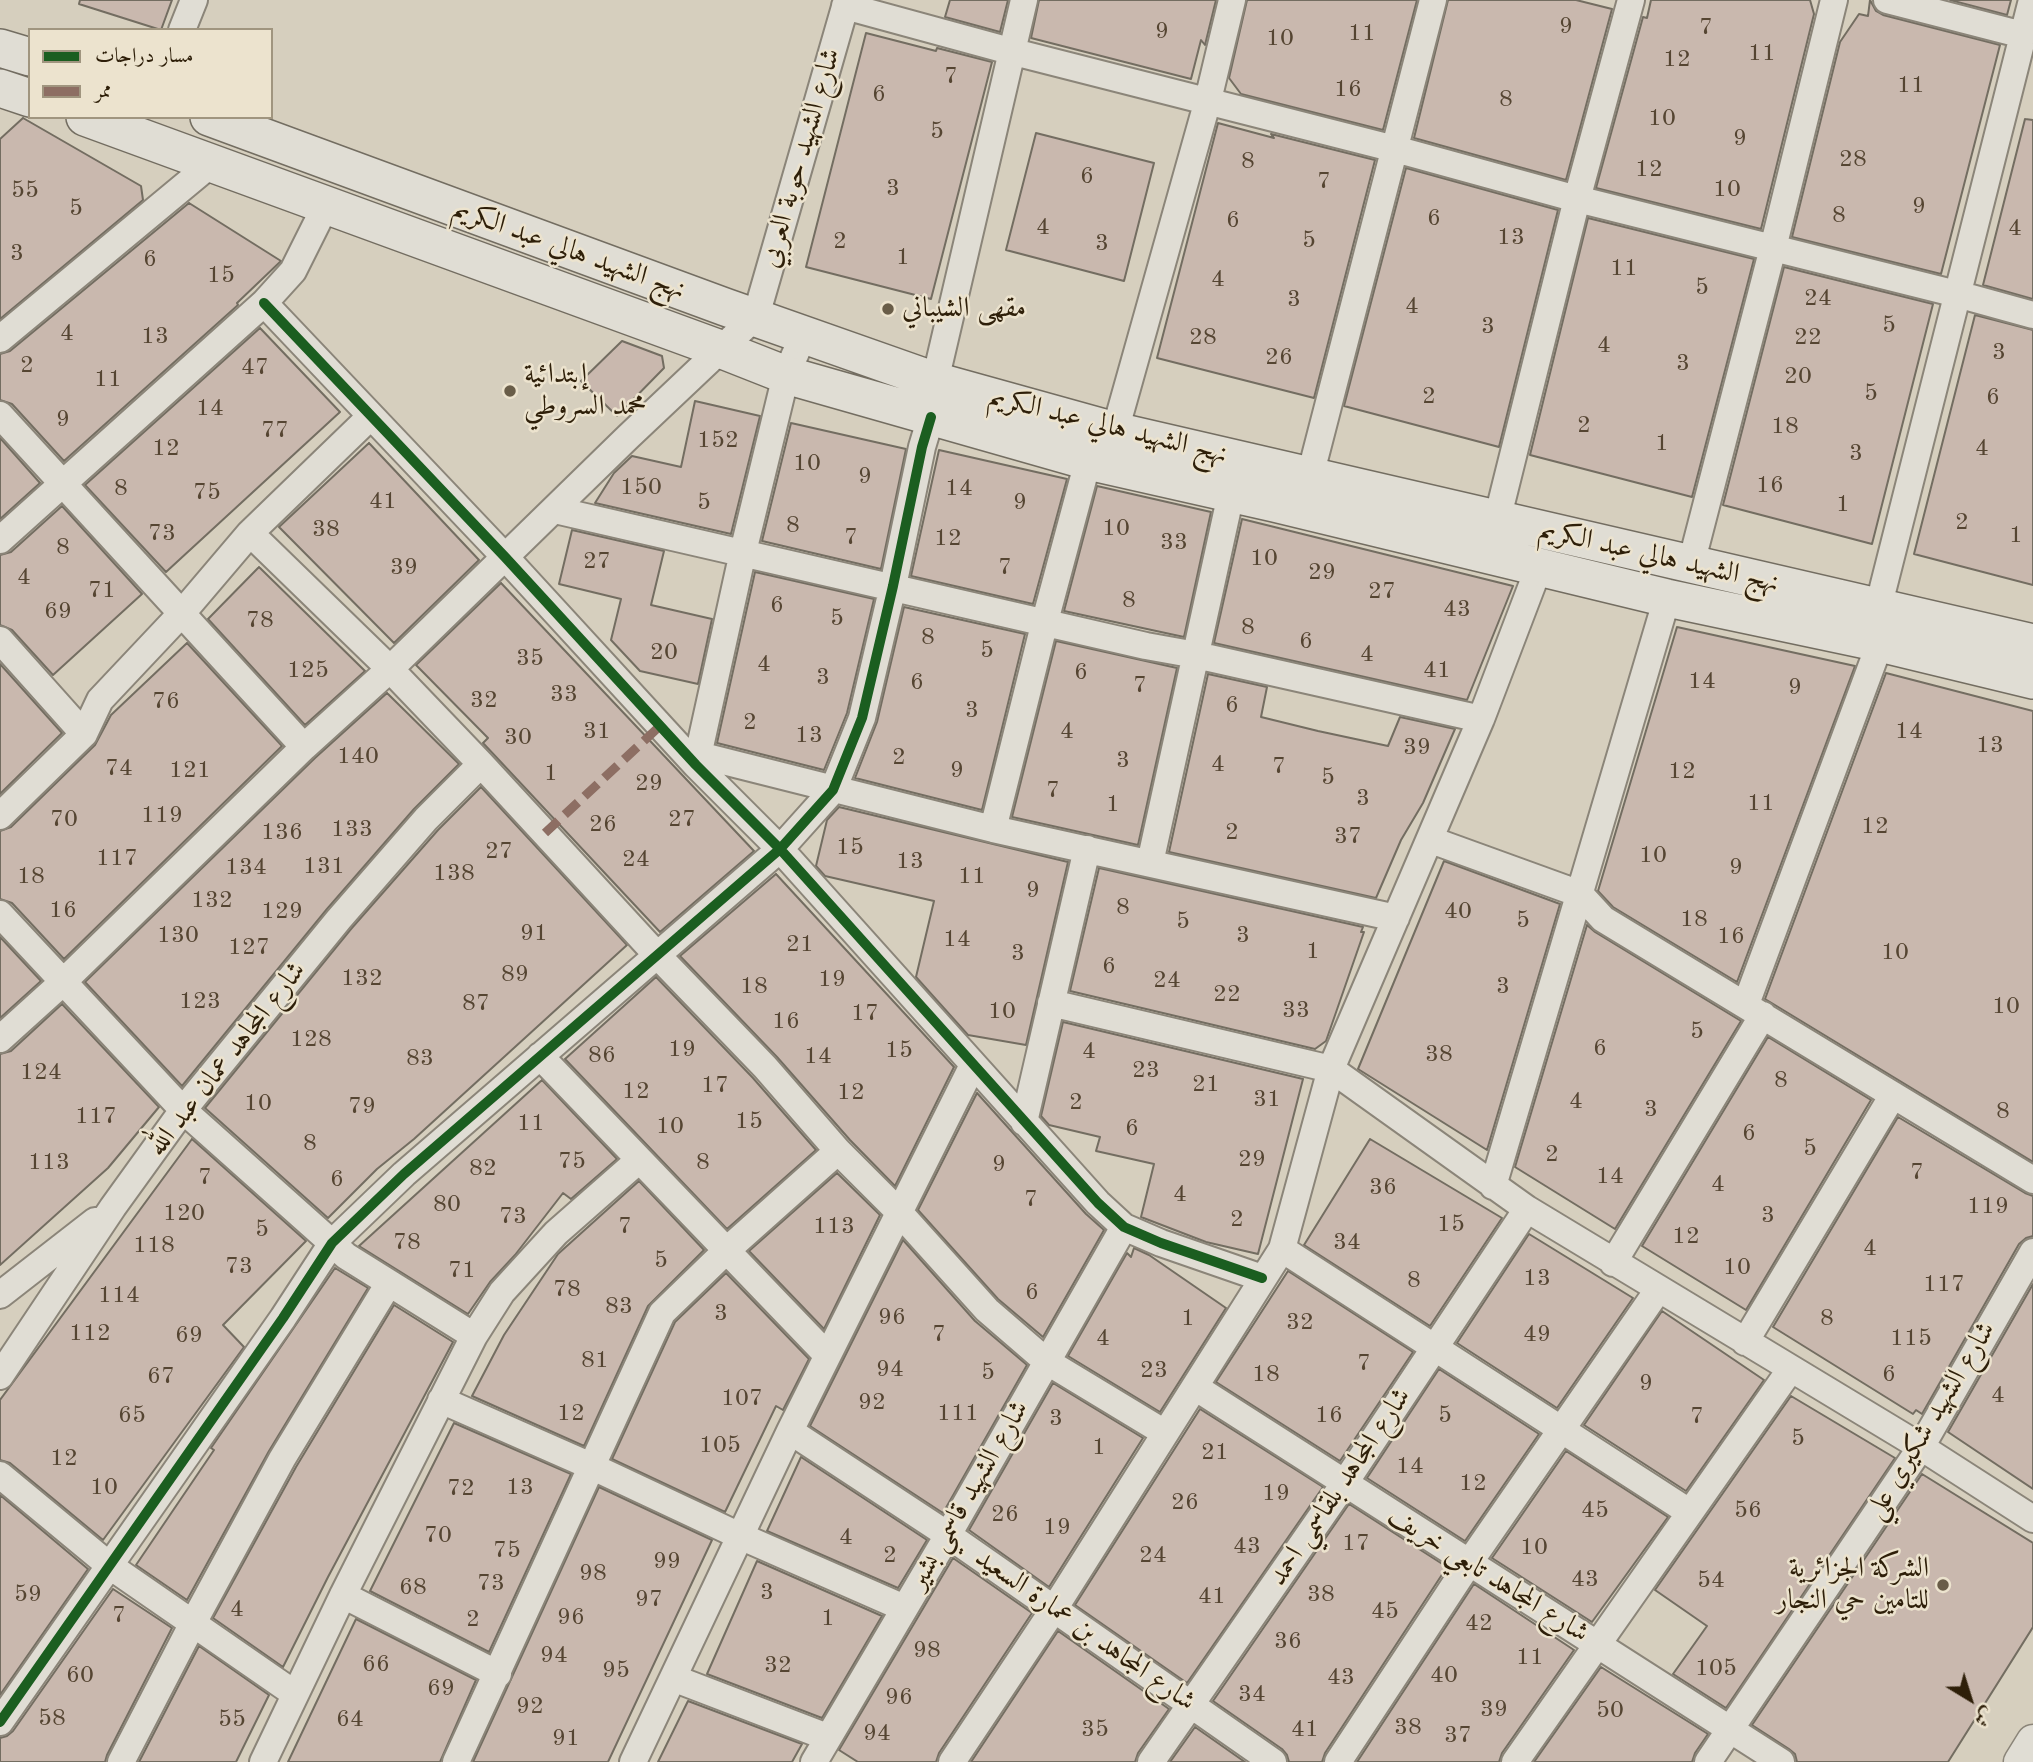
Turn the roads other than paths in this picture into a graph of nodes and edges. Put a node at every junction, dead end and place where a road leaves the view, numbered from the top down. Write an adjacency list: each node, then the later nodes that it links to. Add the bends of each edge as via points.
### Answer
1 (194, 0): 10 (street)
2 (1024, 0): 13 (street)
3 (1232, 0): 17 (street)
4 (1433, 0): 21 (street)
5 (1631, 0): 23 (street)
6 (1834, 0): 25 (street)
7 (1887, 0): 11 (street)
8 (2032, 0): 11 (street)
9 (846, 3): 13 (street); 29 (street, شارع الشهيد حوبة العربي)
10 (183, 28)
11 (2023, 34): 26 (street)
12 (0, 48): 14 (main road)
13 (1010, 51): 17 (street); 34 (street)
14 (28, 56)
15 (0, 88): 16 (main road)
16 (28, 97)
17 (1208, 100): 21 (street); 38 (street)
18 (98, 119): 20 (main road)
19 (214, 119): 29 (main road, نهج الشهيد هالي عبد الكريم)
20 (142, 126): 22 (main road)
21 (1395, 149): 23 (street); 40 (street)
22 (212, 163): 24 (main road); 31 (street)
23 (1577, 200): 25 (street); 44 (street)
24 (326, 205): 27 (street, via 293,271); 32 (main road)
25 (1773, 248): 26 (street); 49 (street)
26 (1957, 294): 28 (street); 55 (street)
27 (264, 303): 36 (street); 41 (street)
28 (2033, 315)
29 (756, 316): 30 (main road, نهج الشهيد هالي عبد الكريم); 32 (street)
30 (804, 334): 33 (street); 34 (main road, نهج الشهيد هالي عبد الكريم)
31 (0, 339)
32 (720, 349): 33 (main road); 43 (street)
33 (786, 375): 37 (main road); 47 (street)
34 (935, 381): 38 (main road, نهج الشهيد هالي عبد الكريم)
35 (0, 415): 41 (street)
36 (371, 416): 45 (street); 48 (street)
37 (931, 417): 39 (main road); 51 (street)
38 (1115, 431): 40 (main road, نهج الشهيد هالي عبد الكريم)
39 (1088, 461): 42 (main road); 54 (street)
40 (1289, 483): 42 (main road); 44 (main road, نهج الشهيد هالي عبد الكريم); 50 (main road)
41 (61, 484): 46 (street); 53 (street)
42 (1231, 494): 58 (street)
43 (555, 509): 47 (street); 48 (street)
44 (1497, 520): 49 (main road, نهج الشهيد هالي عبد الكريم)
45 (250, 533): 53 (street); 59 (street)
46 (0, 540)
47 (743, 552): 51 (street); 64 (street)
48 (505, 557): 59 (street); 64 (street)
49 (1691, 564): 55 (main road, نهج الشهيد هالي عبد الكريم)
50 (1539, 567): 52 (main road); 61 (street)
51 (894, 586): 54 (street); 66 (street, via 862,718)
52 (1667, 598): 55 (main road); 73 (street)
53 (182, 613): 62 (street, via 100,700); 63 (street)
54 (1045, 621): 58 (street); 68 (street)
55 (1879, 625): 57 (main road, نهج الشهيد هالي عبد الكريم); 60 (main road); 79 (street)
56 (0, 640): 62 (street)
57 (2033, 643)
58 (1196, 655): 61 (street); 72 (street)
59 (390, 669): 63 (street); 65 (street)
60 (2033, 681)
61 (1481, 719): 69 (street)
62 (83, 734): 67 (street)
63 (304, 747): 77 (street)
64 (698, 760): 66 (street); 70 (street)
65 (481, 764): 76 (street); 85 (street, شارع المجاهد عمان عبد الله, via 348,909)
66 (833, 790): 68 (street); 70 (street)
67 (0, 816)
68 (993, 829): 71 (street)
69 (1431, 839): 73 (street); 75 (street)
70 (780, 849): 76 (street); 82 (street)
71 (1087, 849): 72 (street); 78 (street)
72 (1150, 863): 75 (street)
73 (1580, 894): 79 (street, via 1603,919); 90 (street)
74 (0, 914): 77 (street)
75 (1396, 918): 83 (street)
76 (657, 955): 81 (street); 87 (street)
77 (62, 983): 80 (street); 85 (street)
78 (1051, 1003): 83 (street); 86 (street)
79 (1755, 1009): 84 (street); 99 (street)
80 (0, 1038)
81 (540, 1056): 88 (street); 95 (street)
82 (973, 1065): 86 (street); 93 (street)
83 (1331, 1069): 90 (street); 96 (street)
84 (1894, 1095): 89 (street); 105 (street)
85 (183, 1110): 91 (street, شارع المجاهد عمان عبد الله); 95 (street)
86 (1024, 1122): 94 (street)
87 (838, 1151): 93 (street); 97 (street)
88 (639, 1160): 97 (street); 104 (street, via 556,1233 502,1292)
89 (2033, 1180)
90 (1493, 1186): 92 (street)
91 (113, 1207): 103 (street); 110 (street, شارع المجاهد عمان عبد الله)
92 (1527, 1209): 99 (street); 106 (street, شارع المجاهد بلقاسمي احمد)
93 (898, 1211): 107 (street); 108 (street, via 987,1310)
94 (1124, 1227): 100 (street); 108 (street, شارع الشهيد قاسمي بشير)
95 (332, 1243): 101 (street); 125 (street)
96 (1282, 1249): 100 (street); 106 (street)
97 (727, 1250): 107 (street); 117 (street, via 662,1313)
98 (2033, 1252): 116 (street, شارع الشهيد شكيري علي)
99 (1613, 1263): 102 (street)
100 (1262, 1278): 111 (street)
101 (389, 1283): 104 (street); 129 (street, via 282,1459)
102 (1658, 1290): 105 (street); 114 (street)
103 (0, 1294)
104 (474, 1336): 112 (street)
105 (1745, 1342): 109 (street)
106 (1434, 1348): 114 (street); 119 (street, شارع المجاهد بلقاسمي احمد)
107 (827, 1355): 113 (street)
108 (1046, 1361): 115 (street); 122 (street, شارع الشهيد قاسمي بشير)
109 (1790, 1370): 116 (street); 120 (street)
110 (0, 1376)
111 (1195, 1387): 115 (street); 119 (street, شارع المجاهد تابعي خريف)
112 (441, 1400): 117 (street); 126 (street)
113 (790, 1431): 122 (street, شارع المجاهد بن عمارة السعيد); 123 (street)
114 (1561, 1431): 120 (street); 124 (street)
115 (1165, 1433): 128 (street)
116 (1921, 1447): 121 (street); 136 (street, شارع الشهيد شكيري علي)
117 (593, 1467): 123 (street); 131 (street)
118 (0, 1475): 125 (street)
119 (1343, 1484): 124 (street, شارع المجاهد تابعي خريف); 134 (street, شارع المجاهد بلقاسمي احمد)
120 (1689, 1512): 130 (street)
121 (2033, 1519)
122 (948, 1535): 127 (street, شارع الشهيد قاسمي بشير); 128 (street, شارع المجاهد بن عمارة السعيد)
123 (740, 1536): 127 (street); 132 (street)
124 (1469, 1563): 130 (street, شارع المجاهد تابعي خريف); 146 (street)
125 (110, 1566): 129 (street); 135 (street)
126 (342, 1595): 131 (street); 133 (street)
127 (904, 1608): 138 (street, شارع الشهيد قاسمي بشير)
128 (1054, 1609): 134 (street, شارع المجاهد بن عمارة السعيد); 143 (street)
129 (193, 1623): 133 (street); 139 (street)
130 (1597, 1644): 136 (street, شارع المجاهد تابعي خريف); 147 (street)
131 (498, 1674): 141 (street)
132 (673, 1678): 138 (street); 142 (street)
133 (295, 1694): 140 (street)
134 (1191, 1704): 144 (street, شارع المجاهد بلقاسمي احمد); 145 (street, شارع المجاهد بن عمارة السعيد)
135 (0, 1722)
136 (1730, 1730): 148 (street, شارع الشهيد شكيري علي); 149 (street, شارع المجاهد تابعي خريف)
137 (2033, 1741): 150 (street)
138 (823, 1753)
139 (121, 1762)
140 (264, 1762)
141 (456, 1762)
142 (633, 1762)
143 (952, 1762)
144 (1152, 1762)
145 (1273, 1762)
146 (1338, 1762)
147 (1515, 1762)
148 (1708, 1762)
149 (1781, 1762)
150 (2021, 1762)

